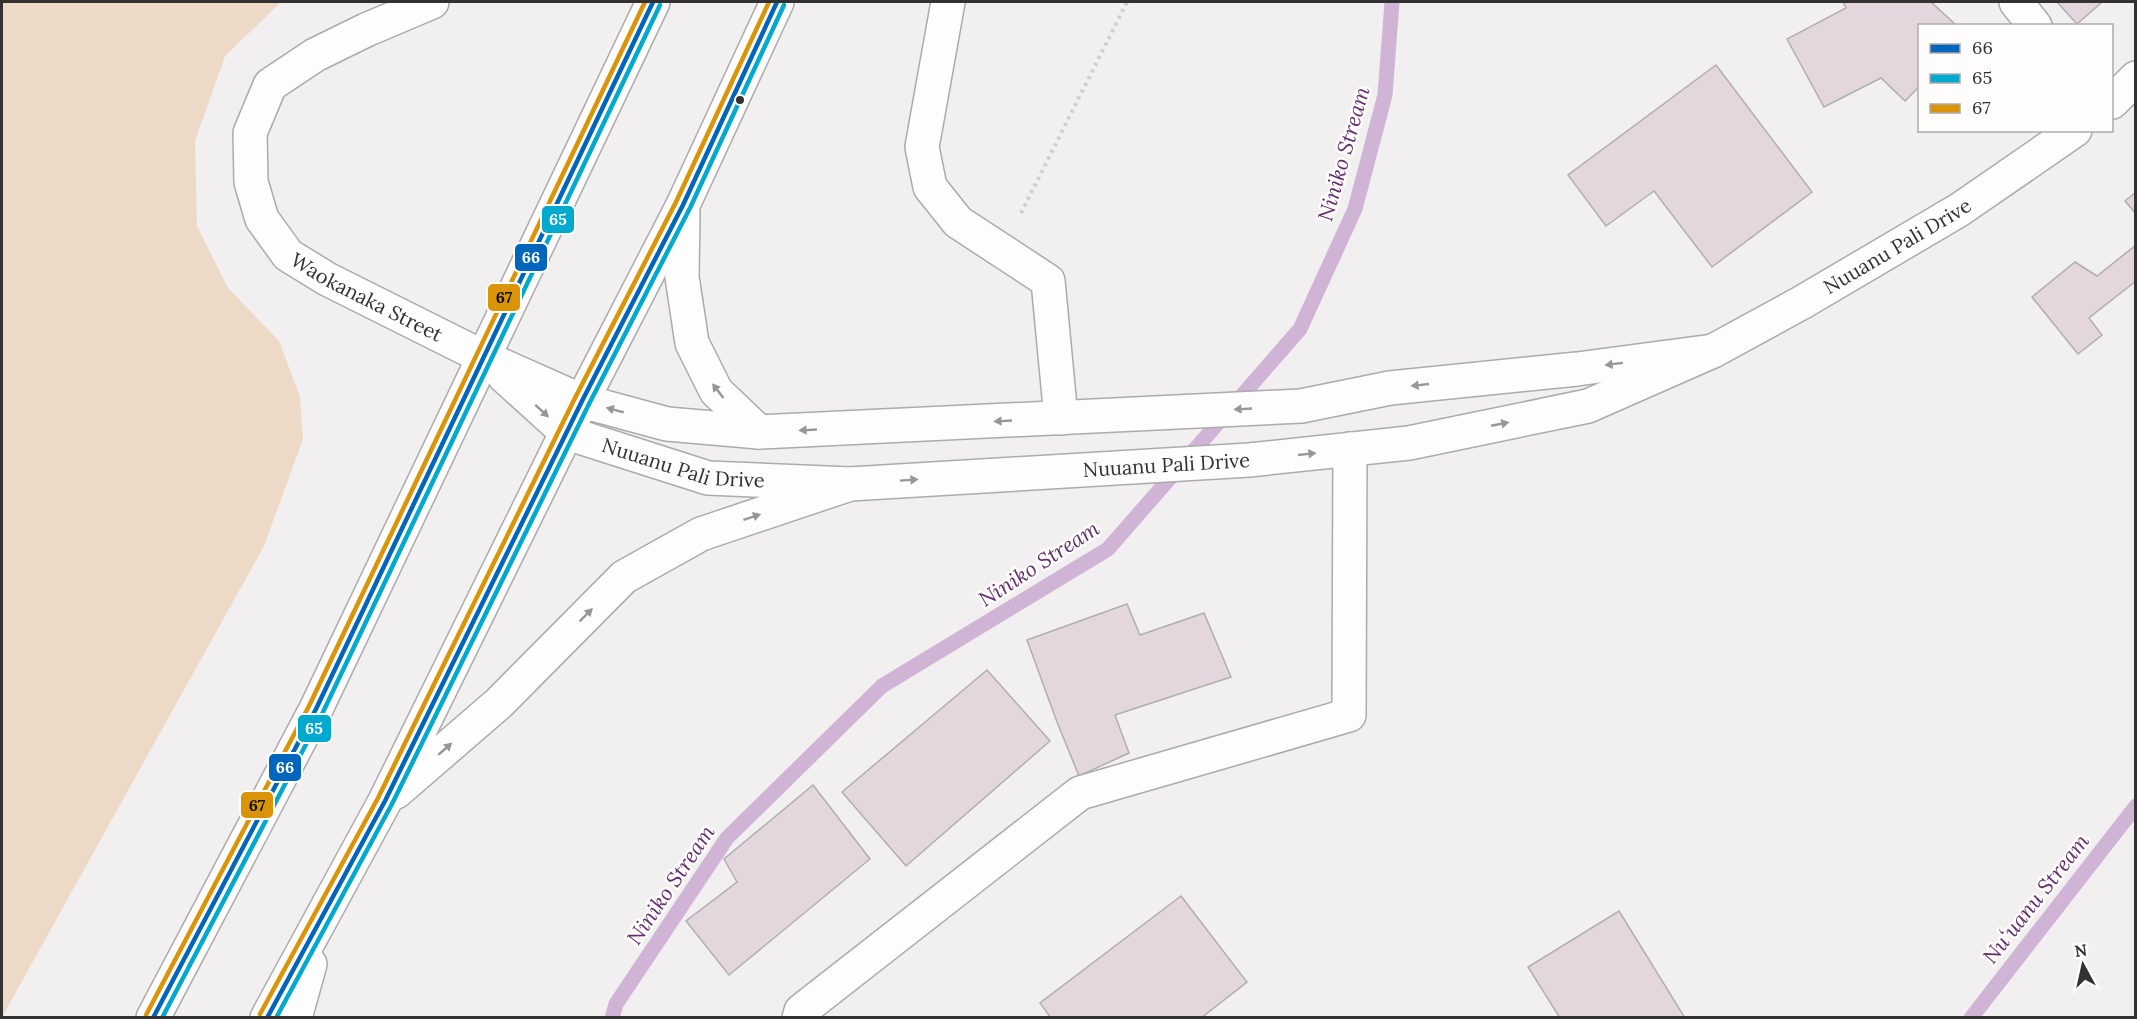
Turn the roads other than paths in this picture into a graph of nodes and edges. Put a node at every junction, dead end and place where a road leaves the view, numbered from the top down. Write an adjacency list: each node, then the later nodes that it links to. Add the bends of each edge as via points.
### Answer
1 (432, 2): 12 (main road, Waokanaka Street, via 315,55 270,85 250,133 251,182 262,219 288,255 327,279)
2 (653, 2): 12 (main road)
3 (777, 2): 10 (main road)
4 (948, 2): 14 (main road, via 922,147 930,187 958,222 1048,281)
5 (2016, 2): 6 (main road)
6 (2033, 24)
7 (2136, 78): 8 (main road)
8 (2113, 101)
9 (2072, 132): 11 (main road, Nuuanu Pali Drive, via 1959,210)
10 (683, 205): 13 (main road); 15 (main road, one-way to 10, via 716,391 692,343 682,277)
11 (1713, 351): 14 (main road, Nuuanu Pali Drive, one-way to 14, via 1390,388 1302,406); 17 (main road, Nuuanu Pali Drive, one-way to 11, via 1409,442 1588,406)
12 (483, 357): 13 (main road, Nuuanu Pali Drive); 16 (main road, Nuuanu Pali Drive, one-way to 16); 21 (main road, via 316,709)
13 (582, 401): 15 (main road, Nuuanu Pali Drive, one-way to 13, via 667,424); 16 (main road)
14 (1061, 418): 15 (main road, Nuuanu Pali Drive, one-way to 15)
15 (759, 432)
16 (567, 433): 18 (main road, Nuuanu Pali Drive, via 708,478); 19 (main road)
17 (1350, 449): 18 (main road, Nuuanu Pali Drive, one-way to 17, via 1249,460); 24 (main road, via 1349,715 1080,793 801,1011)
18 (850, 484): 19 (main road, one-way to 18, via 499,703 624,577 701,534)
19 (385, 801): 20 (main road)
20 (327, 906): 22 (main road); 23 (main road)
21 (153, 1017)
22 (267, 1017)
23 (295, 1017)
24 (799, 1017)

